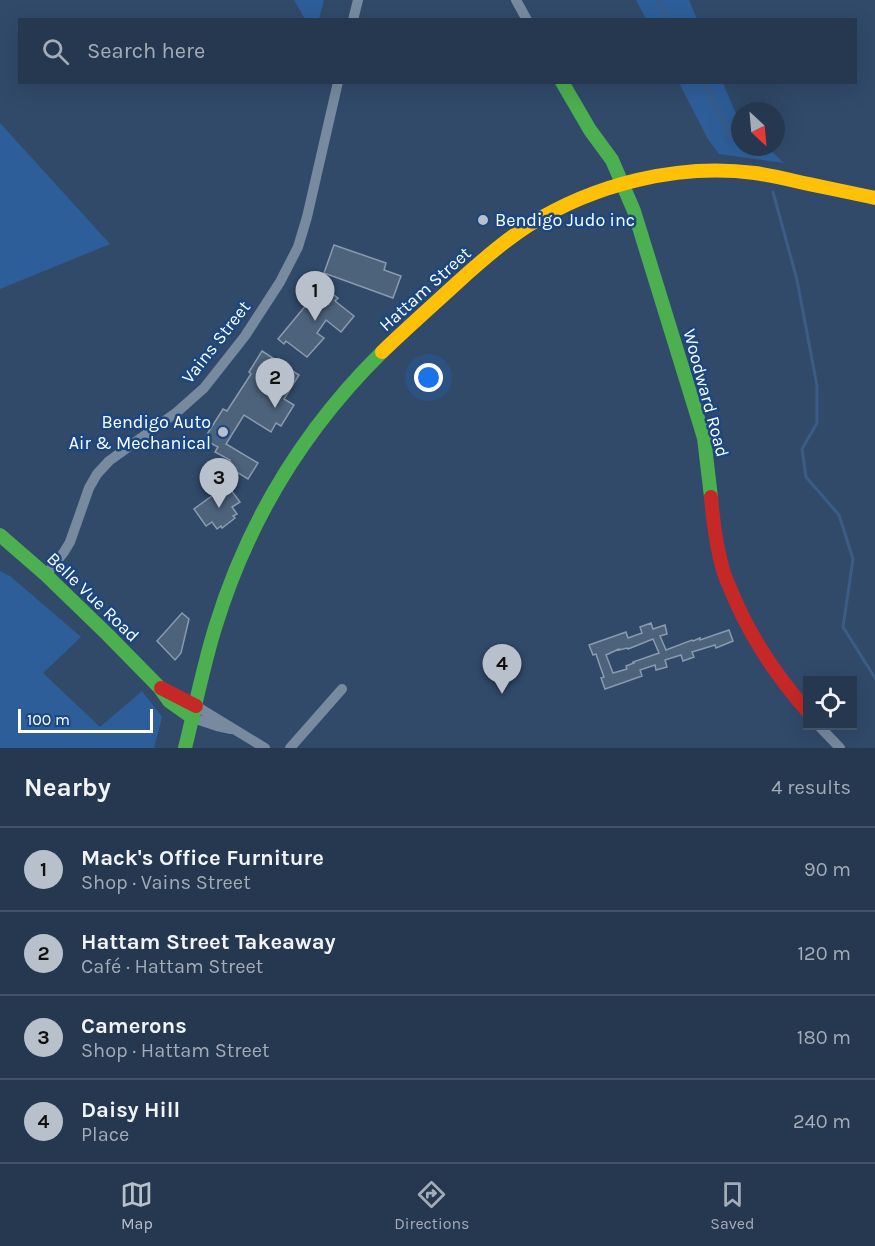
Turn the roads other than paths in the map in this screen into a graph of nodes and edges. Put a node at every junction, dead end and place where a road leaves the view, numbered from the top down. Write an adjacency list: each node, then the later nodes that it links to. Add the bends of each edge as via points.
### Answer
1 (358, 0): 3 (street)
2 (516, 0): 4 (street)
3 (354, 18)
4 (526, 18)
5 (338, 84): 10 (street, Vains Street, via 307,218 280,282 258,318 204,388 102,468 89,488 70,542)
6 (563, 84): 7 (main road, Woodward Road)
7 (623, 183): 8 (main road, Hattam Street, via 678,173 738,171); 12 (main road, Woodward Road, via 704,438 722,566 761,651); 13 (main road, Hattam Street, via 561,207 494,250 369,365 332,408 284,476 241,558 212,636)
8 (875, 198)
9 (0, 535): 10 (main road, Belle Vue Road)
10 (46, 575): 13 (main road, Belle Vue Road, via 169,701 180,710)
11 (342, 690): 17 (street)
12 (803, 707)
13 (195, 712): 15 (main road, Hattam Street); 16 (street, Belle Vue Road)
14 (823, 730): 18 (street)
15 (185, 748)
16 (265, 748)
17 (290, 748)
18 (840, 748)

